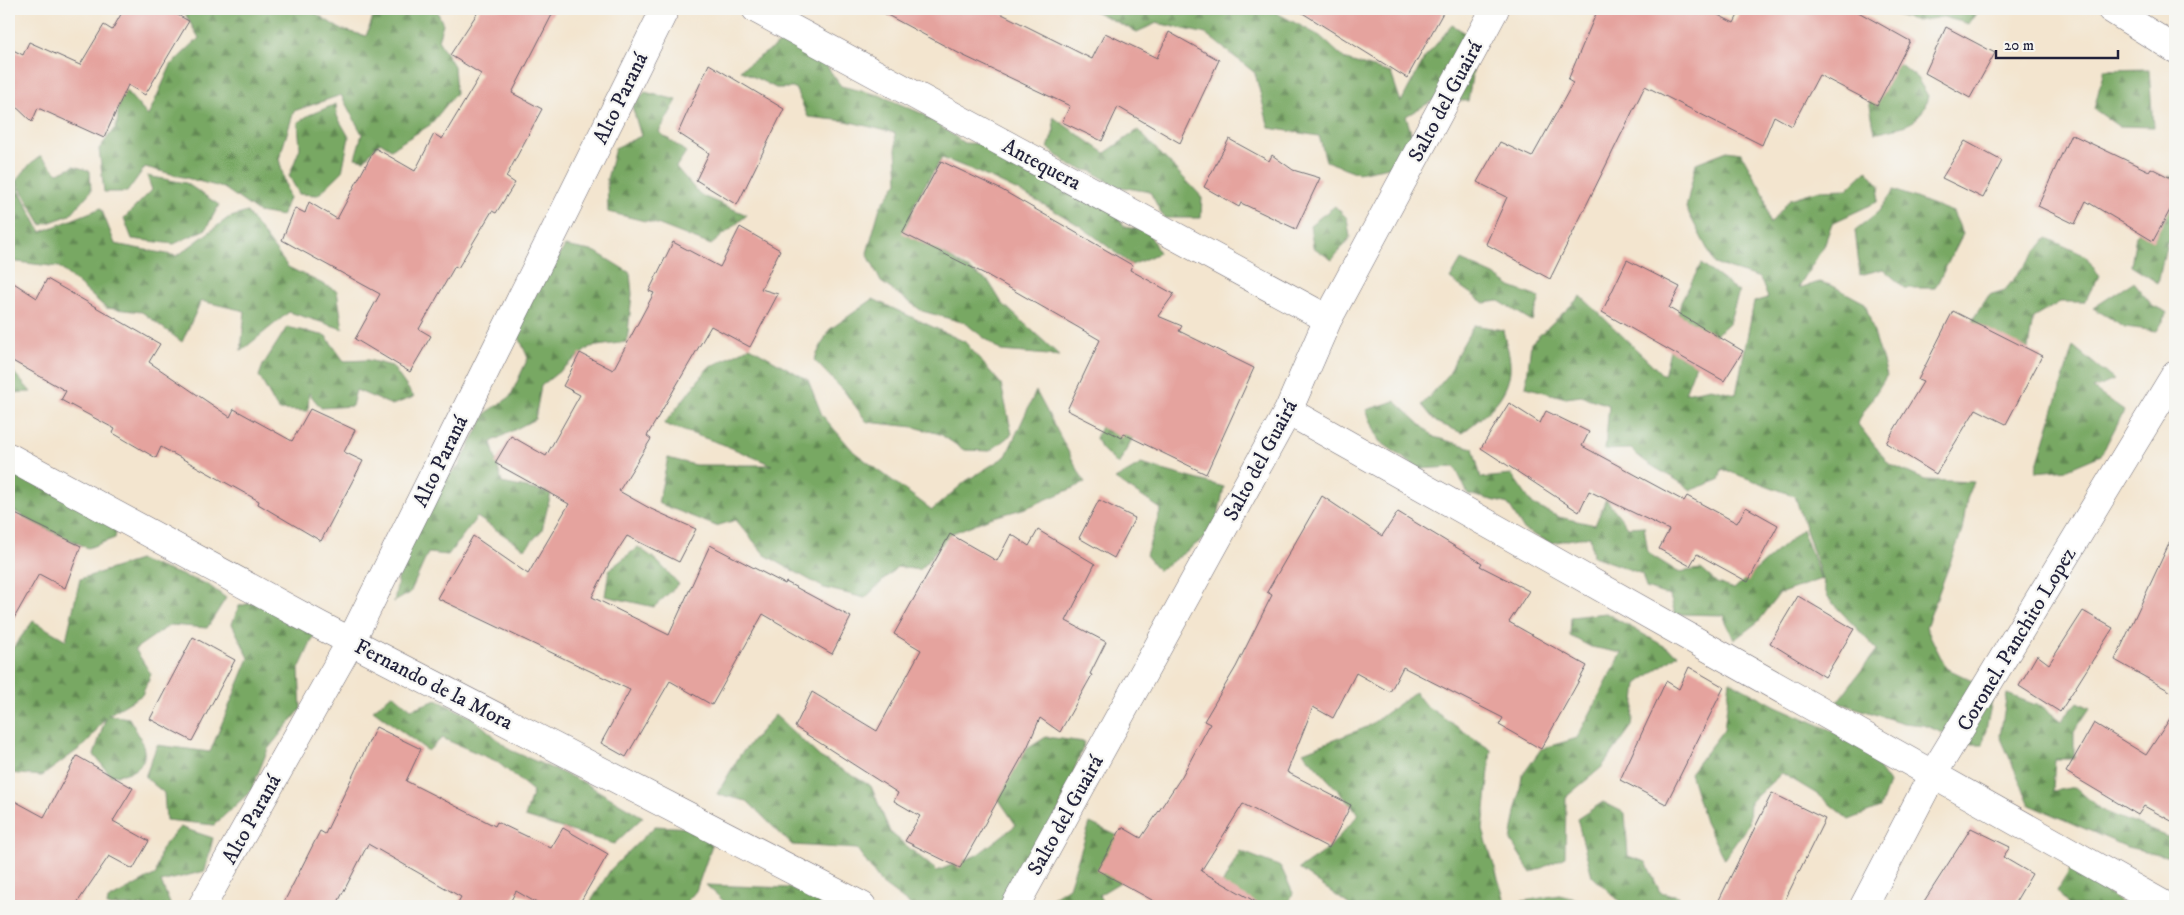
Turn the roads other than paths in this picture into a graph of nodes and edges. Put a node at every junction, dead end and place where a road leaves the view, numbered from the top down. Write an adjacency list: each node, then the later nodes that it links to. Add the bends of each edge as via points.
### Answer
1 (665, 9): 10 (street, Alto Paraná)
2 (756, 9): 6 (street, Antequera)
3 (1494, 9): 6 (street, Salto del Guairá)
4 (2111, 9): 5 (street)
5 (2175, 49)
6 (1328, 319): 8 (street, Salto del Guairá)
7 (2175, 375): 11 (street, Coronel. Panchito Lopez)
8 (1288, 411): 11 (street); 14 (street, Salto del Guairá)
9 (9, 456): 10 (street, Fernando de la Mora)
10 (351, 641): 12 (street, Alto Paraná); 13 (street, Fernando de la Mora)
11 (1934, 774): 15 (street, Coronel. Panchito Lopez); 16 (street)
12 (202, 906)
13 (862, 906)
14 (1015, 906)
15 (1864, 906)
16 (2166, 906)

